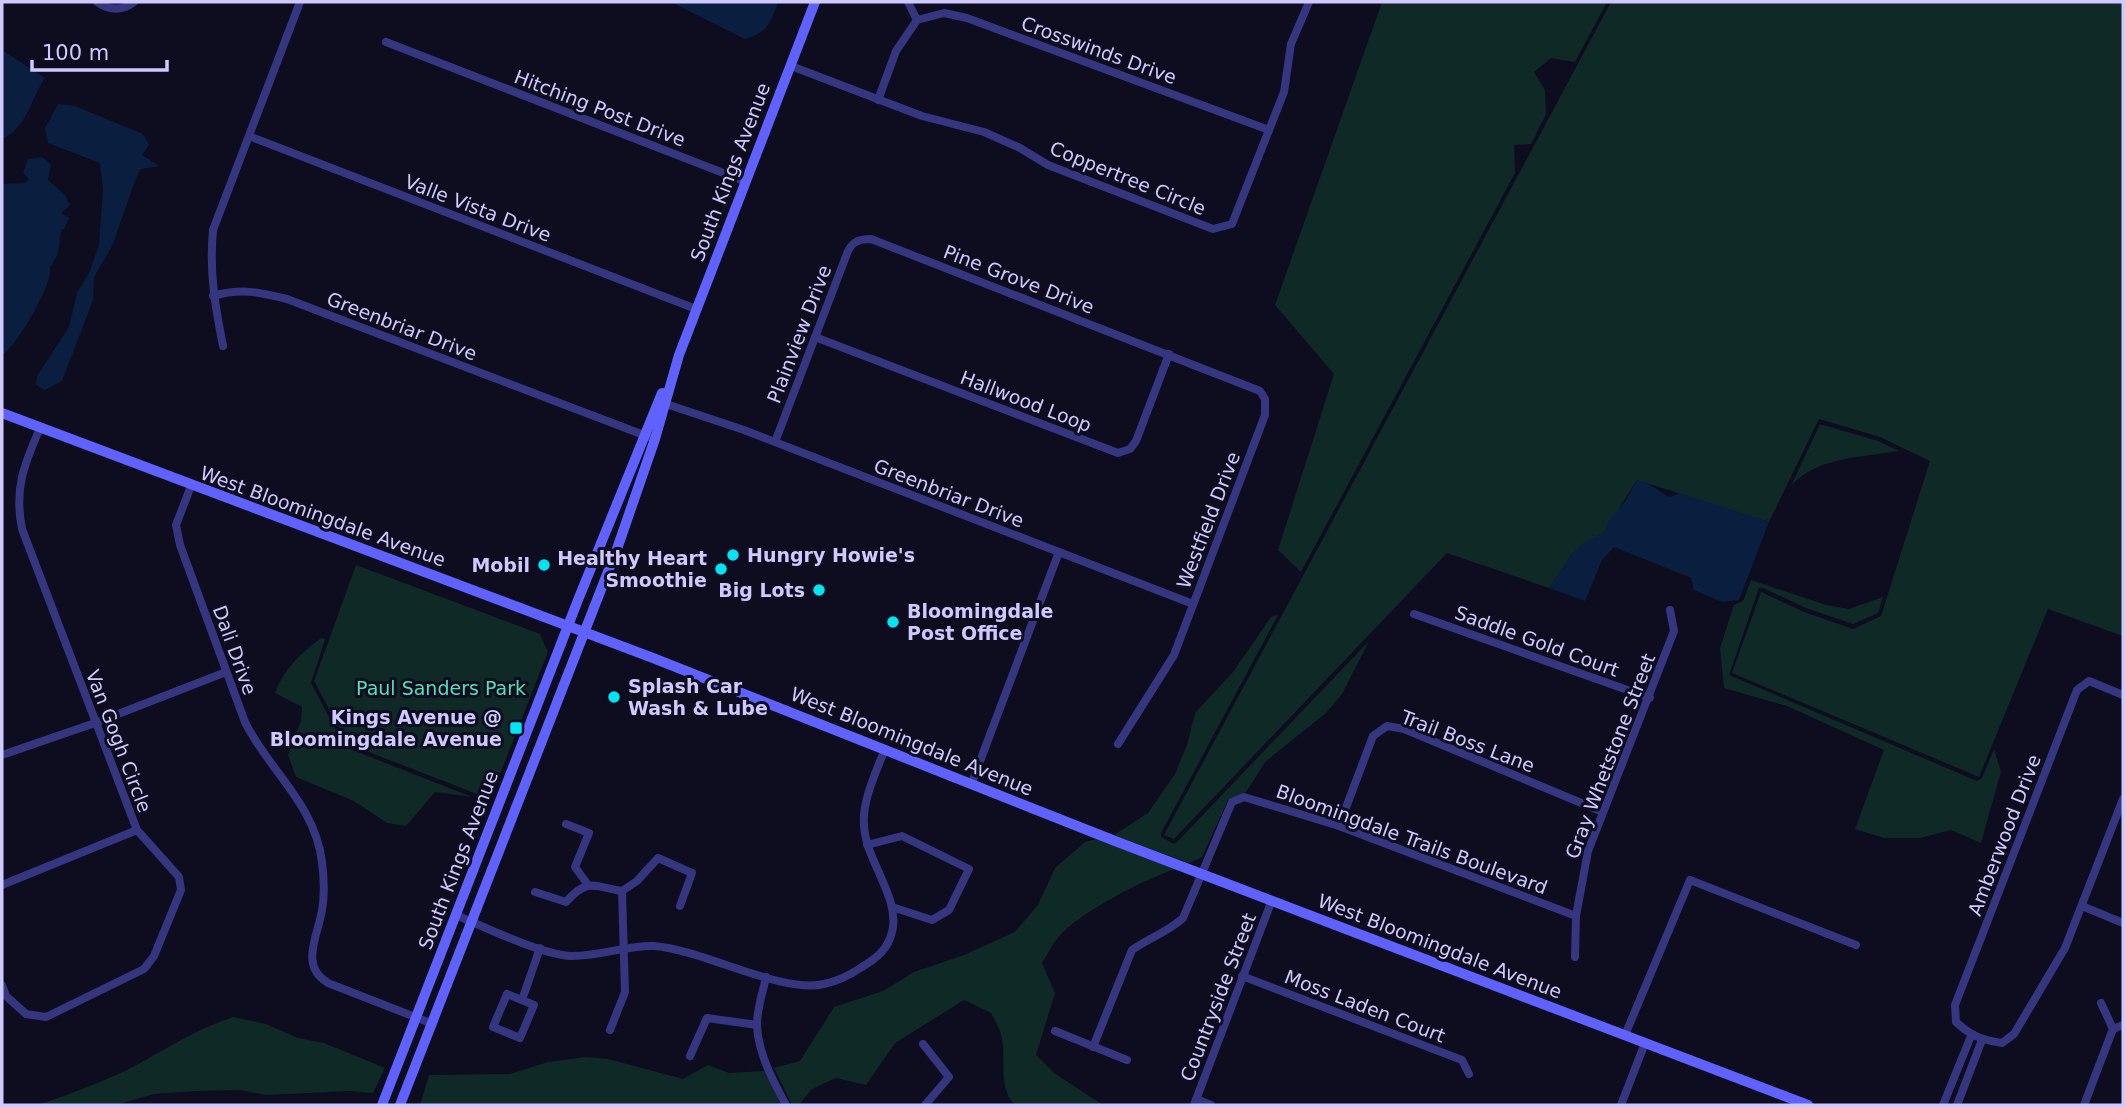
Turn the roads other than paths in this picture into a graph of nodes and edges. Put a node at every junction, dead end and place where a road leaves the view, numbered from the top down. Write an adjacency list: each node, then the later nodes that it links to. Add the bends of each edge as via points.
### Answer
1 (97, 2): 2 (street, via 114,10)
2 (134, 2)
3 (300, 2): 12 (street)
4 (815, 2): 9 (main road, South Kings Avenue)
5 (908, 2): 7 (street)
6 (1309, 2): 11 (street, Coppertree Circle, via 1291,44 1284,92)
7 (917, 20): 10 (street, via 896,51); 11 (street, Crosswinds Drive, via 944,13 967,18)
8 (386, 42): 13 (street, Hitching Post Drive)
9 (791, 66): 10 (street, Coppertree Circle); 13 (main road, South Kings Avenue)
10 (878, 100): 11 (street, Coppertree Circle, via 984,132 1048,165 1213,229 1232,224)
11 (1269, 131)
12 (249, 136): 15 (street, via 213,230); 16 (street, Valle Vista Drive)
13 (744, 181): 16 (main road, South Kings Avenue)
14 (857, 241): 17 (street, Plainview Drive, via 848,251); 19 (street, Pine Grove Drive, via 871,239)
15 (213, 296): 18 (street); 23 (street, Greenbriar Drive, via 234,290 287,299)
16 (696, 309): 20 (main road, South Kings Avenue)
17 (815, 337): 19 (street, Hallwood Loop, via 1118,453 1136,441); 24 (street, Plainview Drive)
18 (223, 346)
19 (1169, 354): 27 (street, Westfield Drive, via 1255,387 1266,404)
20 (663, 400): 23 (main road, South Kings Avenue); 24 (street, Greenbriar Drive)
21 (2, 413): 22 (main road, West Bloomingdale Avenue)
22 (40, 428): 25 (main road, West Bloomingdale Avenue); 35 (street, Van Gogh Circle, via 18,489 20,519)
23 (650, 437): 30 (main road, South Kings Avenue); 31 (main road, South Kings Avenue, via 630,514)
24 (775, 442): 26 (street, Greenbriar Drive)
25 (191, 486): 30 (main road, West Bloomingdale Avenue); 32 (street, Dali Drive, via 177,534)
26 (1059, 552): 27 (street, Greenbriar Drive); 39 (street)
27 (1193, 604): 36 (street, Westfield Drive, via 1174,654)
28 (1670, 610): 34 (street, Gray Whetstone Street, via 1674,631)
29 (1414, 614): 34 (street, Saddle Gold Court)
30 (569, 626): 31 (main road, West Bloomingdale Avenue); 55 (main road, South Kings Avenue)
31 (585, 632): 37 (main road, West Bloomingdale Avenue); 57 (main road, South Kings Avenue)
32 (226, 672): 35 (street); 68 (street, Dali Drive, via 248,729 309,816 318,840 324,891 311,954 315,971 328,983)
33 (2123, 695): 76 (street, Amberwood Drive, via 2090,681 2077,690 1955,1005 1956,1022)
34 (1650, 698): 41 (street, Gray Whetstone Street)
35 (95, 723): 38 (street); 44 (street, Van Gogh Circle)
36 (1118, 744)
37 (885, 749): 39 (main road, West Bloomingdale Avenue); 45 (street, via 865,810)
38 (2, 755)
39 (971, 785): 46 (main road, West Bloomingdale Avenue)
40 (2123, 799): 54 (street)
41 (1603, 812): 43 (street, Trail Boss Lane, via 1404,729 1387,726 1373,736); 56 (street, Gray Whetstone Street, via 1588,851)
42 (566, 824): 48 (street, via 589,833 575,867)
43 (1339, 826): 46 (street, Bloomingdale Trails Boulevard, via 1244,797 1232,802); 56 (street, Bloomingdale Trails Boulevard)
44 (137, 831): 47 (street); 65 (street, Van Gogh Circle, via 179,877 181,890 154,956 144,969 46,1017 26,1014 6,996)
45 (867, 845): 53 (street); 53 (street, via 902,835 969,869 949,910 932,920)
46 (1200, 873): 51 (main road, West Bloomingdale Avenue); 80 (street, Bloomingdale Trails Boulevard, via 1183,918 1132,950)
47 (2, 885)
48 (589, 885): 49 (street); 50 (street, via 579,887 566,902)
49 (622, 891): 52 (street, via 658,858 692,873); 61 (street)
50 (535, 892)
51 (1272, 900): 63 (street, Countryside Street); 75 (main road, West Bloomingdale Avenue)
52 (680, 906)
53 (892, 906): 64 (street, via 892,931 881,955 845,978 802,985)
54 (2082, 906): 58 (street); 77 (street, via 2065,948 2014,1034 2002,1043)
55 (456, 915): 57 (street); 68 (main road, South Kings Avenue)
56 (1576, 916): 62 (street, Gray Whetstone Street)
57 (472, 922): 60 (street); 69 (main road, South Kings Avenue)
58 (2123, 923)
59 (1856, 945): 75 (street, via 1690,880)
60 (540, 948): 61 (street, via 569,956); 66 (street)
61 (625, 948): 64 (street, via 654,946 697,954); 73 (street, via 625,992)
62 (1575, 957)
63 (1242, 976): 83 (street, Moss Laden Court, via 1462,1060); 84 (street, Countryside Street)
64 (766, 977): 70 (street)
65 (2, 985)
66 (522, 1000): 66 (street, via 534,1005 520,1038 493,1027 507,994)
67 (2101, 1003): 72 (street)
68 (416, 1017): 69 (street, Dali Drive); 85 (main road, South Kings Avenue)
69 (433, 1024): 86 (main road, South Kings Avenue)
70 (757, 1025): 81 (street, via 707,1018); 87 (street, via 765,1060)
71 (2123, 1026): 72 (street)
72 (2113, 1029): 94 (street)
73 (610, 1030)
74 (1055, 1031): 80 (street)
75 (1625, 1035): 78 (main road, West Bloomingdale Avenue)
76 (1971, 1036): 77 (street); 92 (street)
77 (1982, 1040): 93 (street)
78 (1644, 1043): 90 (street); 91 (main road, West Bloomingdale Avenue)
79 (923, 1044): 88 (street, via 949,1077)
80 (1093, 1047): 82 (street)
81 (690, 1056)
82 (1127, 1060)
83 (1469, 1074)
84 (1195, 1102): 89 (street)
85 (382, 1105)
86 (400, 1105)
87 (786, 1105)
88 (925, 1105)
89 (1211, 1105)
90 (1621, 1105)
91 (1808, 1105)
92 (1943, 1105)
93 (1957, 1105)
94 (2084, 1105)

